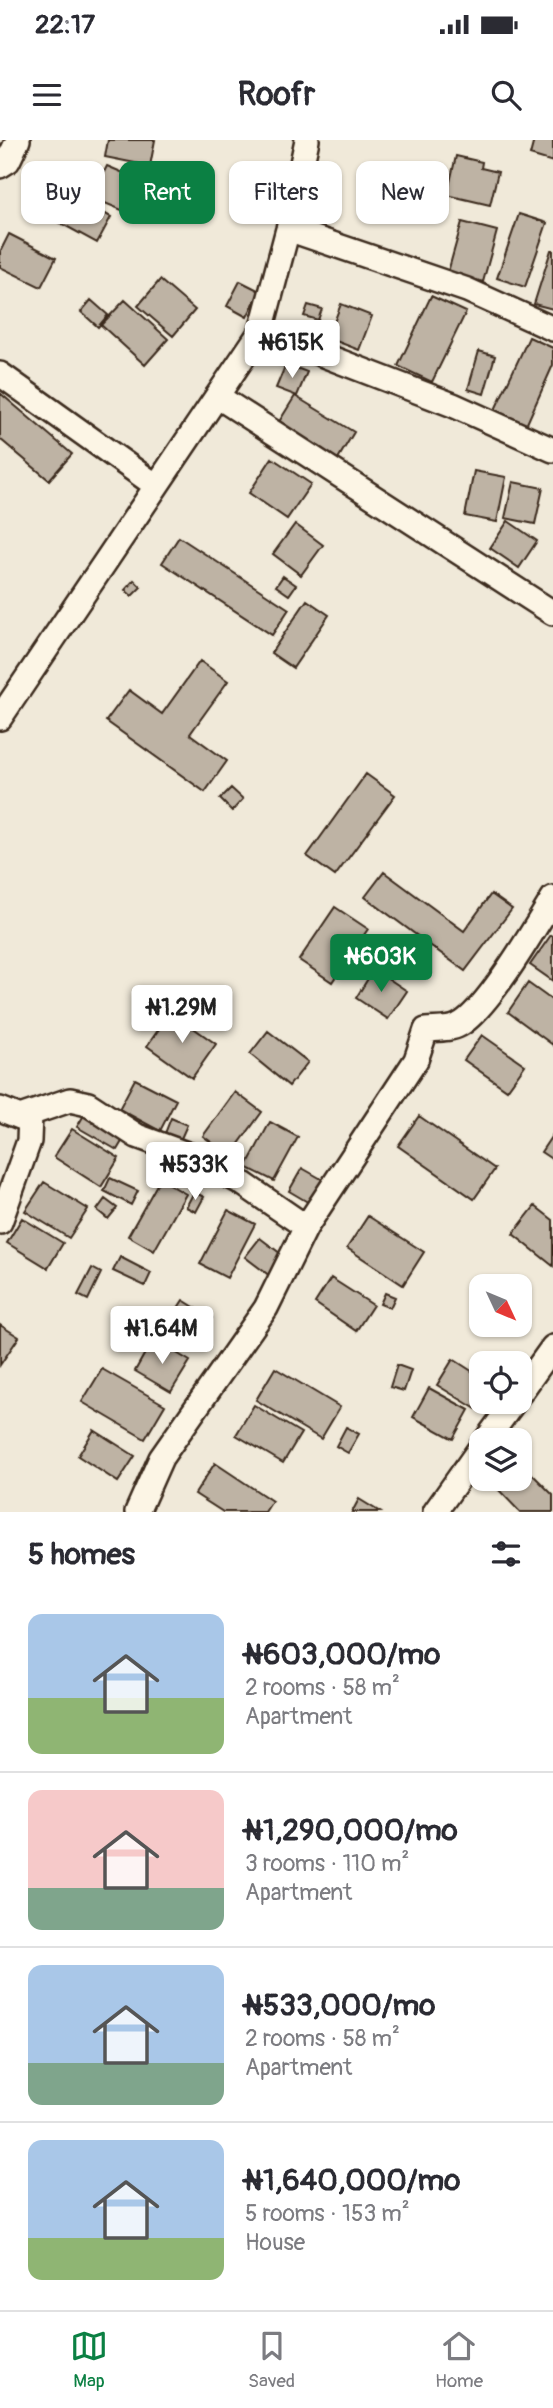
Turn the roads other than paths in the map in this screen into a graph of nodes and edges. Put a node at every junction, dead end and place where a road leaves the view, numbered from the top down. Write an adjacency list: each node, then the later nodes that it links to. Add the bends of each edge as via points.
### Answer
1 (18, 140): 3 (street, via 8,161)
2 (307, 140): 4 (street)
3 (0, 166)
4 (288, 229): 5 (street, via 467,290); 6 (street)
5 (553, 330)
6 (261, 331): 8 (street); 9 (street, via 453,405)
7 (0, 374): 10 (street)
8 (217, 396): 10 (street); 11 (street)
9 (553, 450)
10 (156, 485): 12 (street)
11 (553, 613)
12 (0, 718)
13 (553, 898): 17 (street, via 508,970 481,1003 458,1026 426,1030 416,1060)
14 (0, 1109): 15 (street, via 20,1117)
15 (30, 1115): 16 (street, via 29,1141); 17 (street, via 70,1100 88,1104 137,1136 192,1156 243,1183)
16 (0, 1222)
17 (306, 1227): 21 (street, via 266,1308 161,1458)
18 (553, 1347): 19 (street)
19 (532, 1377)
20 (469, 1464): 22 (street)
21 (137, 1512)
22 (435, 1512)

